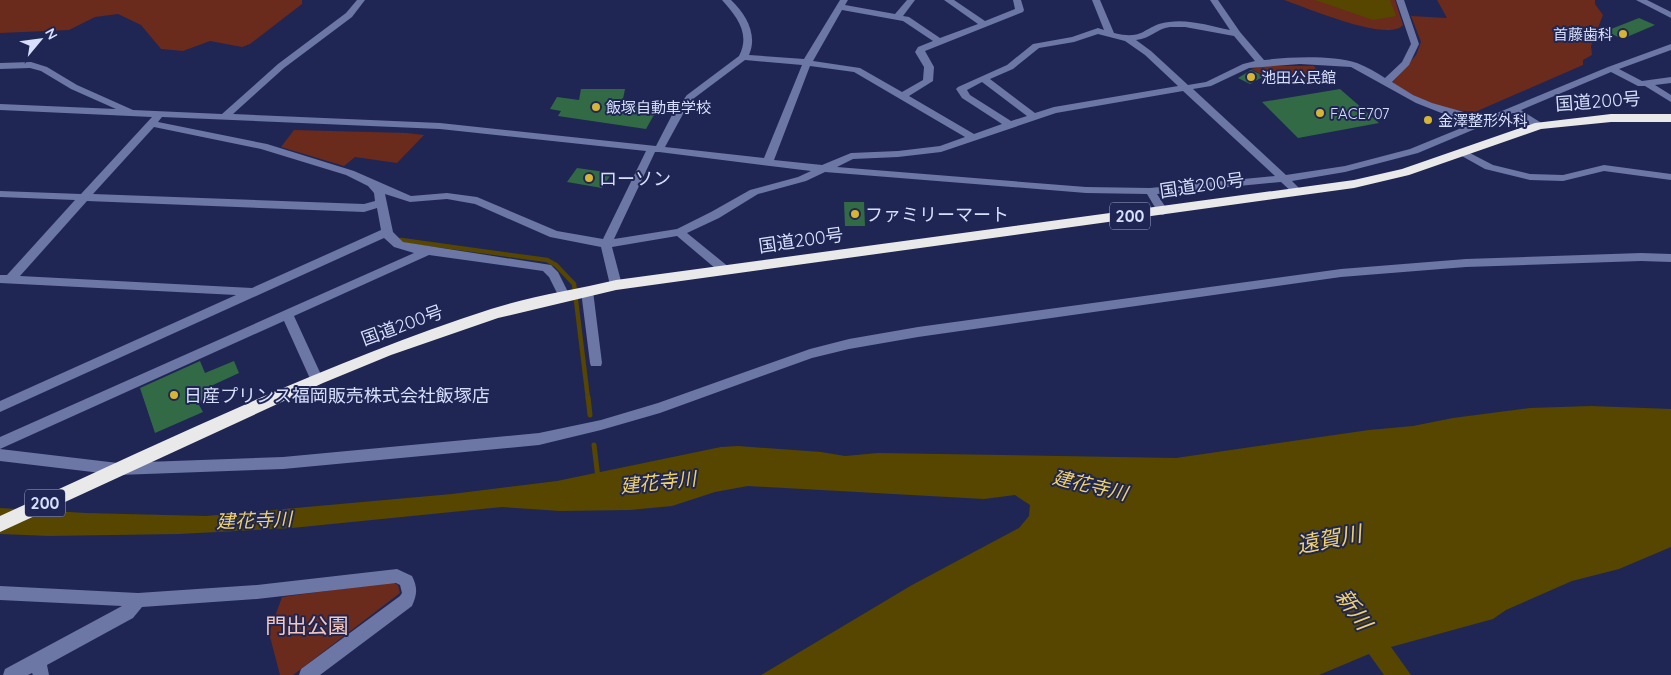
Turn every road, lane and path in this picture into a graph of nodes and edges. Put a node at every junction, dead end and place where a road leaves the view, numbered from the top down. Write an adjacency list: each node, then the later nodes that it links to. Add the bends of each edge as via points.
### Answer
1 (361, 0): 35 (street, via 350,15 281,66)
2 (726, 0): 19 (street, via 739,12 749,41)
3 (911, 0): 12 (street)
4 (948, 0): 13 (street)
5 (1017, 0): 13 (street, via 1020,10)
6 (1096, 0): 14 (street)
7 (1214, 0): 15 (street)
8 (1400, 0): 26 (street, via 1415,44 1406,63)
9 (1640, 0): 11 (street)
10 (842, 3): 12 (street); 20 (street)
11 (1671, 14)
12 (897, 17): 17 (street, via 906,19)
13 (984, 24): 17 (street)
14 (1110, 33): 16 (street); 24 (street, via 1098,31 1036,46 1010,67)
15 (1237, 34): 16 (street, via 1170,24 1159,26 1145,36); 21 (street)
16 (1128, 39): 28 (street)
17 (938, 41): 29 (street, via 920,52 929,67 928,81)
18 (1671, 47): 23 (street)
19 (743, 57): 20 (street); 43 (street, via 690,97)
20 (807, 63): 29 (street, via 857,70); 45 (street)
21 (1261, 63): 26 (street, via 1343,63); 28 (street, via 1216,81)
22 (0, 66): 33 (street, via 44,68 74,87)
23 (1611, 69): 27 (street, via 1641,84); 32 (street)
24 (983, 78): 36 (street); 40 (street, via 961,89 965,96)
25 (1671, 80): 27 (street)
26 (1385, 83): 38 (street, via 1444,112)
27 (1646, 83): 30 (street)
28 (1187, 87): 36 (street, via 1054,110); 48 (street)
29 (903, 96): 42 (street)
30 (1671, 98)
31 (0, 107): 33 (street)
32 (1514, 110): 38 (street); 41 (street)
33 (133, 112): 34 (street)
34 (160, 114): 35 (street); 39 (street)
35 (224, 117): 43 (street, via 440,126)
36 (1034, 117): 40 (street)
37 (1671, 118): 41 (highway, 国道200号 / 200, via 1611,118)
38 (1488, 121): 48 (street, via 1414,151 1345,169)
39 (151, 124): 49 (street, via 264,146); 54 (street)
40 (1010, 125): 42 (street)
41 (1539, 126): 44 (highway, 国道200号 / 200)
42 (972, 138): 46 (street, via 941,149 851,156)
43 (656, 148): 45 (street); 60 (street)
44 (1464, 153): 47 (street, via 1489,166 1530,177 1563,178 1604,168); 52 (highway, 国道200号 / 200, via 1354,184)
45 (768, 161): 46 (street)
46 (825, 169): 51 (street, via 1086,190); 59 (street, via 754,192)
47 (1671, 177)
48 (1284, 179): 50 (street); 52 (street)
49 (371, 182): 55 (street, via 379,193); 60 (street, via 410,199 447,196 477,202 554,234)
50 (1168, 190): 51 (street); 56 (street)
51 (1150, 191): 57 (street)
52 (1298, 192): 56 (highway, 国道200号 / 200)
53 (0, 194): 54 (street)
54 (83, 197): 55 (street, via 364,208); 64 (street)
55 (380, 203): 58 (street)
56 (1180, 209): 57 (highway, 国道200号 / 200)
57 (1163, 211): 63 (highway, 国道200号 / 200)
58 (387, 232): 61 (street, via 397,245); 66 (street)
59 (679, 232): 60 (street); 63 (street)
60 (606, 244): 65 (street)
61 (428, 251): 67 (street, via 547,268); 68 (street)
62 (1671, 258): 74 (street, via 1466,263 1340,273 849,344 810,354 660,408 539,439 283,463)
63 (726, 271): 65 (highway, 国道200号 / 200)
64 (4, 279): 66 (street)
65 (616, 285): 67 (highway, 国道200号 / 200)
66 (255, 292): 71 (street)
67 (576, 293): 69 (street); 70 (highway, 国道200号 / 200, via 442,331)
68 (287, 314): 70 (street); 72 (street)
69 (596, 363)
70 (317, 380): 74 (highway, 国道200号 / 200)
71 (0, 407)
72 (0, 443)
73 (0, 455): 74 (street)
74 (118, 469): 75 (highway, 国道200号 / 200)
75 (0, 524)
76 (0, 593): 77 (street)
77 (138, 600): 78 (street, via 126,613); 80 (street, via 257,592 397,576 407,581 410,593 406,601)
78 (39, 668): 79 (street)
79 (12, 675)
80 (307, 675)

